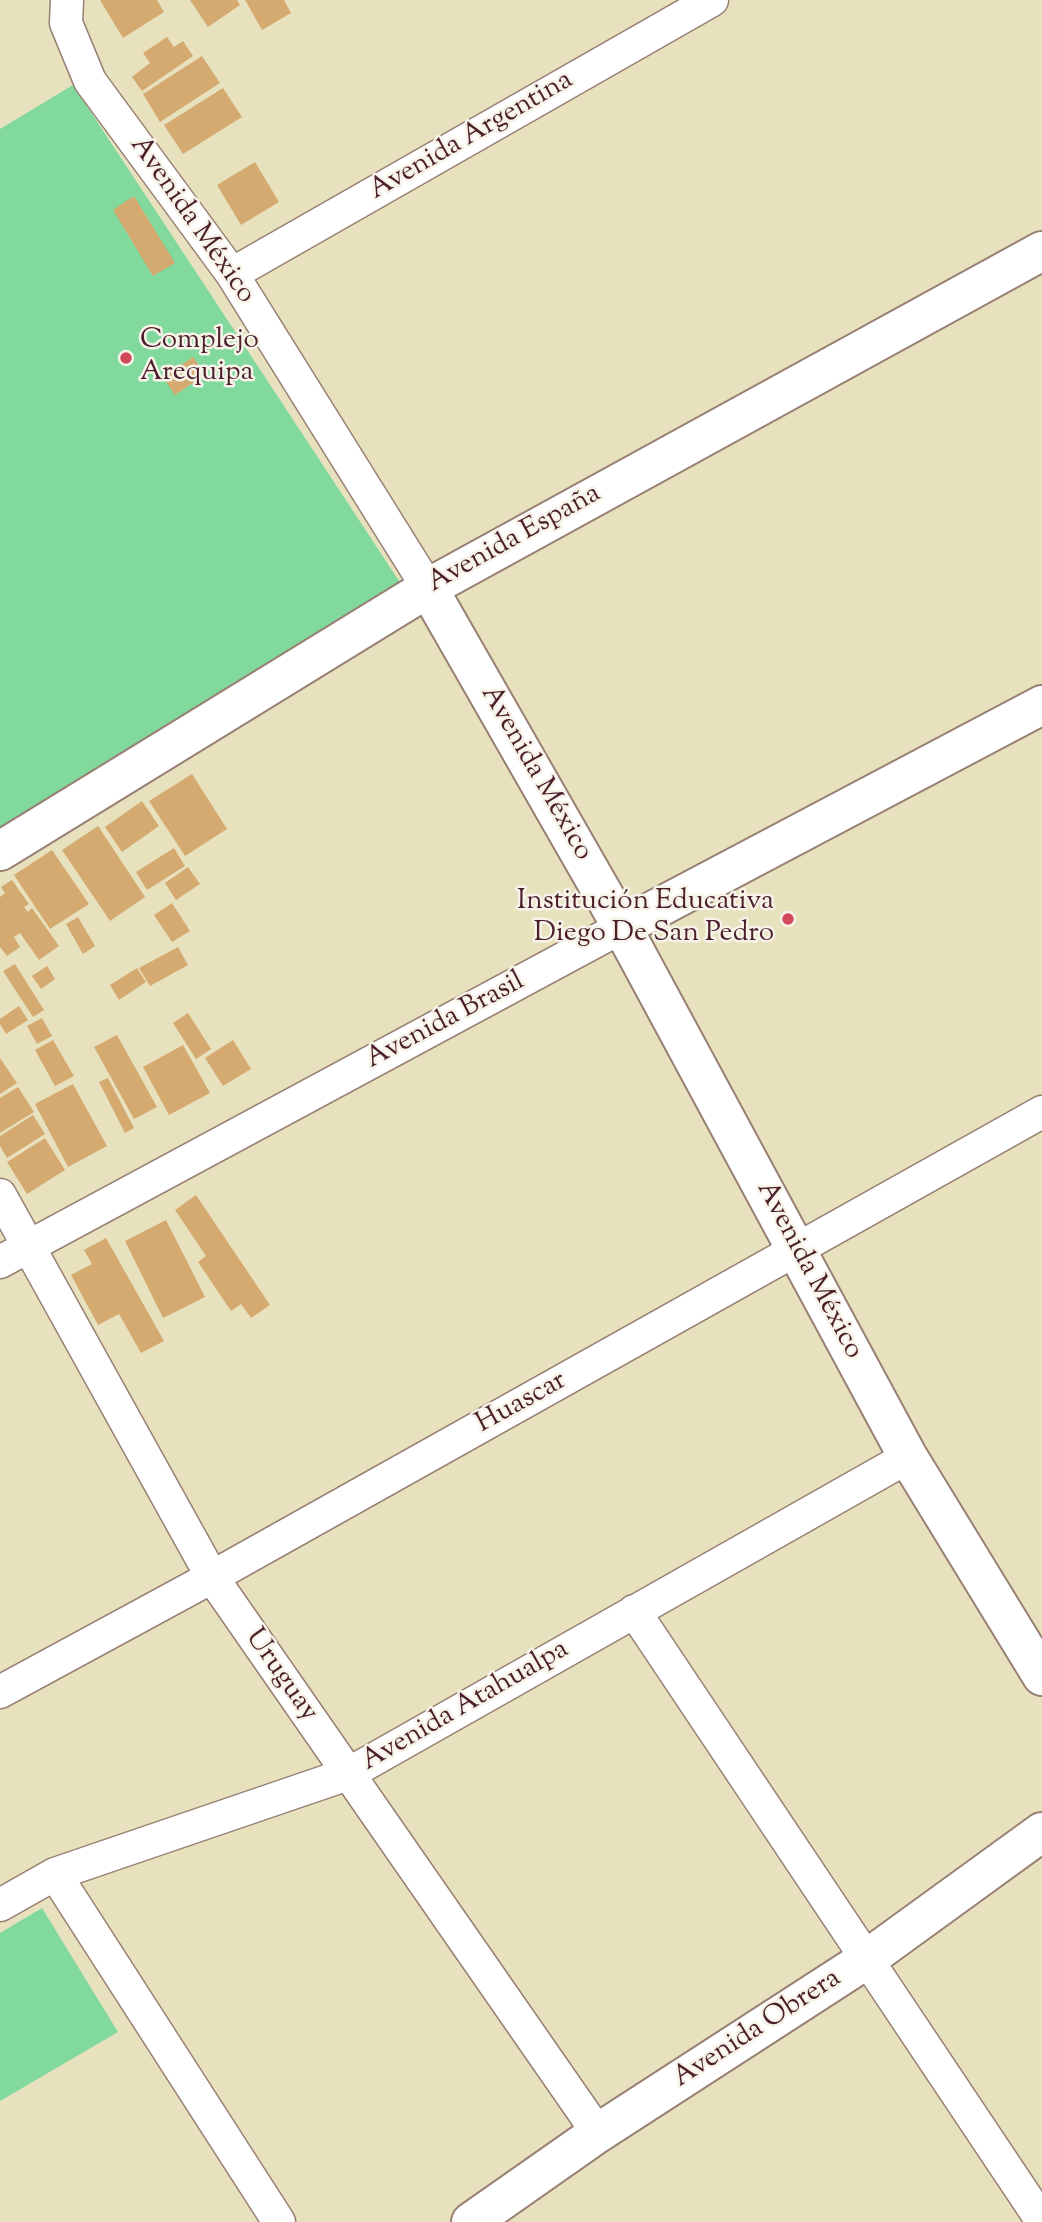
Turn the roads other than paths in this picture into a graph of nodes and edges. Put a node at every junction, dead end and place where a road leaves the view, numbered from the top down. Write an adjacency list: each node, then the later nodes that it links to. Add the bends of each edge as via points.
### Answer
1 (67, 0): 4 (street, Avenida México, via 66,23 90,81)
2 (712, 0): 4 (street, Avenida Argentina)
3 (1042, 251): 5 (street, Avenida España)
4 (232, 274): 5 (street, Avenida México)
5 (428, 588): 7 (street, Avenida España); 8 (street, Avenida México)
6 (1042, 705): 8 (street, Avenida Brasil)
7 (0, 851)
8 (622, 927): 11 (street, Avenida Brasil); 12 (street, Avenida México)
9 (1042, 1112): 12 (street, Huascar)
10 (0, 1195): 11 (street, Uruguay)
11 (29, 1247): 13 (street, Avenida Brasil); 15 (street, Uruguay)
12 (796, 1250): 14 (street, Avenida México); 15 (street, Huascar)
13 (0, 1262)
14 (908, 1457): 16 (street, Avenida Atahualpa); 17 (street, Avenida México)
15 (212, 1577): 18 (street, Huascar); 19 (street, Uruguay)
16 (634, 1611): 19 (street, Avenida Atahualpa); 23 (street)
17 (1042, 1676)
18 (0, 1692)
19 (348, 1773): 21 (street, Avenida Atahualpa); 24 (street, Uruguay)
20 (1042, 1832): 23 (street, Avenida Obrera)
21 (55, 1874): 22 (street, Avenida Atahualpa); 26 (street)
22 (0, 1905)
23 (867, 1959): 24 (street, Avenida Obrera); 25 (street)
24 (598, 2133): 27 (street, Avenida Obrera)
25 (1042, 2221)
26 (279, 2222)
27 (471, 2222)

